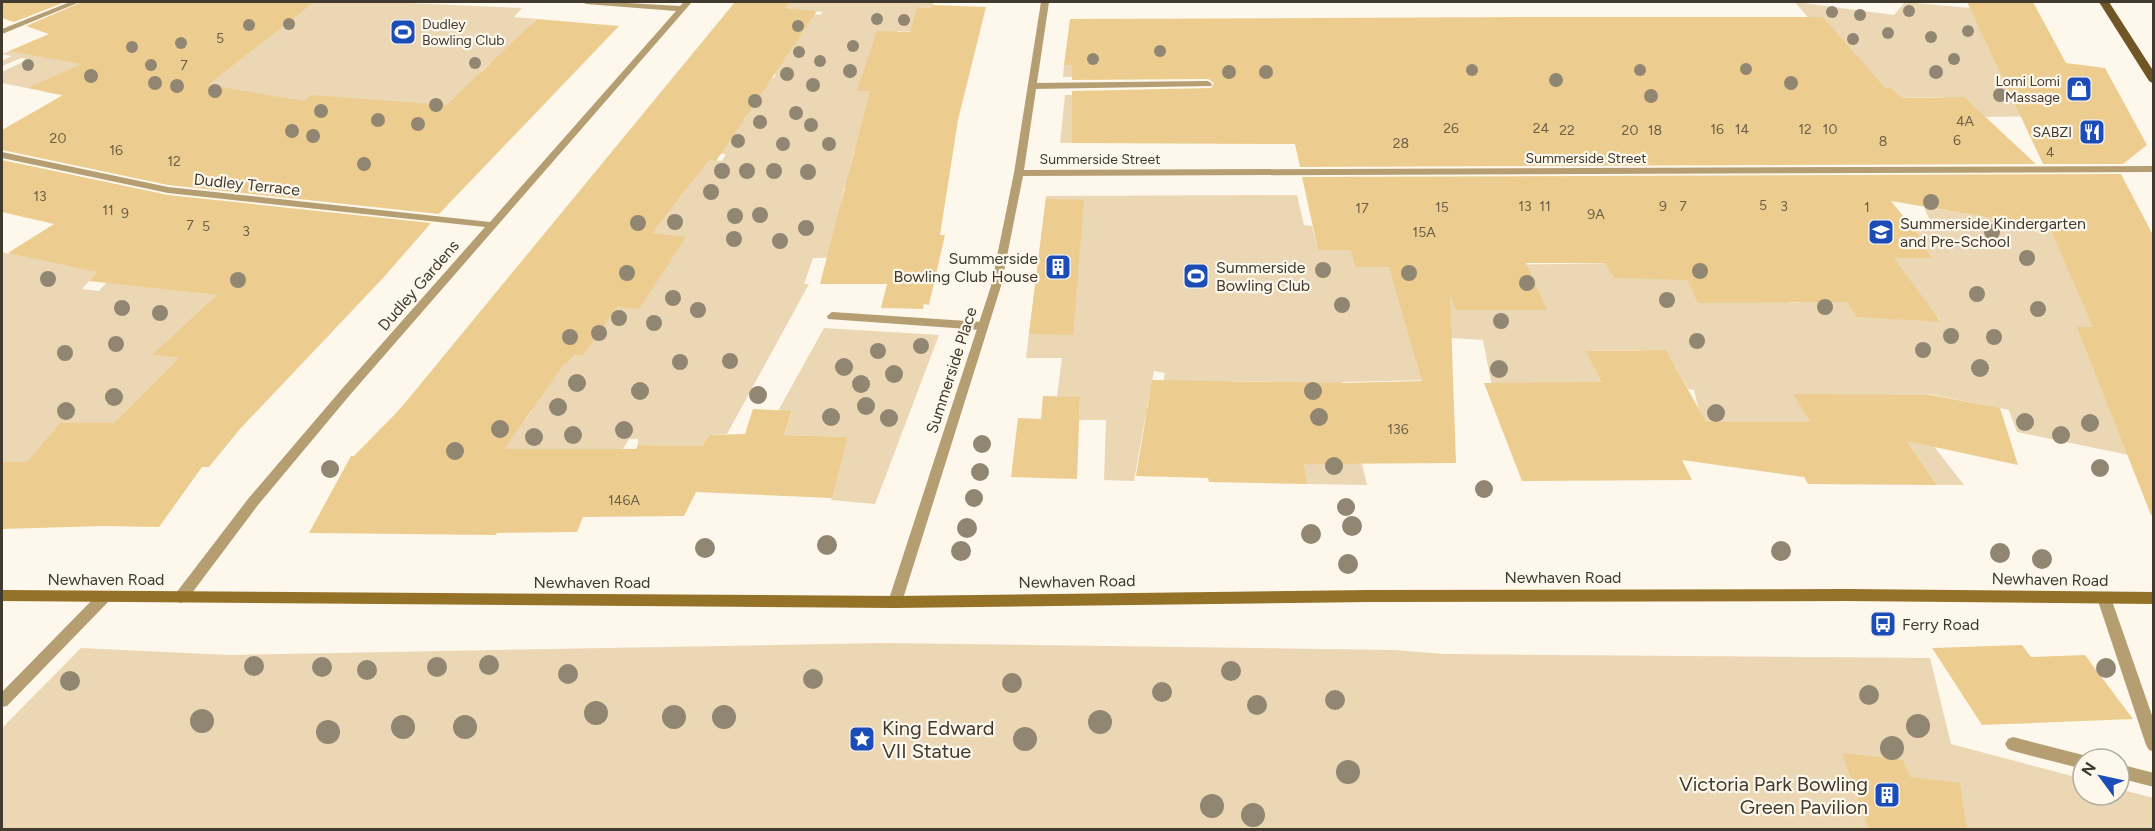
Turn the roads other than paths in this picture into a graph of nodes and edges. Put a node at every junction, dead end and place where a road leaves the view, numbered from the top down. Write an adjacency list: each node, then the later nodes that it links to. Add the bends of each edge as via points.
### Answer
1 (76, 2): 6 (street)
2 (586, 2): 5 (street)
3 (1046, 2): 9 (street, Summerside Place)
4 (2104, 2): 7 (main road)
5 (685, 5): 13 (street, Dudley Gardens)
6 (2, 32)
7 (2154, 81)
8 (1208, 84): 9 (street)
9 (1033, 86): 12 (street, Summerside Place)
10 (2, 155): 13 (street, Dudley Terrace, via 168,190)
11 (2154, 169): 12 (street, Summerside Street)
12 (1019, 173): 15 (street, Summerside Place, via 1006,247)
13 (493, 225): 18 (street, Dudley Gardens, via 282,466)
14 (831, 316): 15 (street)
15 (982, 326): 21 (street, Summerside Place)
16 (2, 596): 17 (street, Newhaven Road)
17 (104, 597): 18 (street, Newhaven Road); 22 (street)
18 (181, 597): 21 (street, Newhaven Road)
19 (2104, 598): 20 (street, Newhaven Road); 21 (street, Newhaven Road, via 1369,596); 24 (street)
20 (2154, 598)
21 (895, 602)
22 (2, 701)
23 (2013, 744): 25 (street)
24 (2154, 745)
25 (2071, 759)
26 (2131, 774): 27 (street)
27 (2154, 780)

